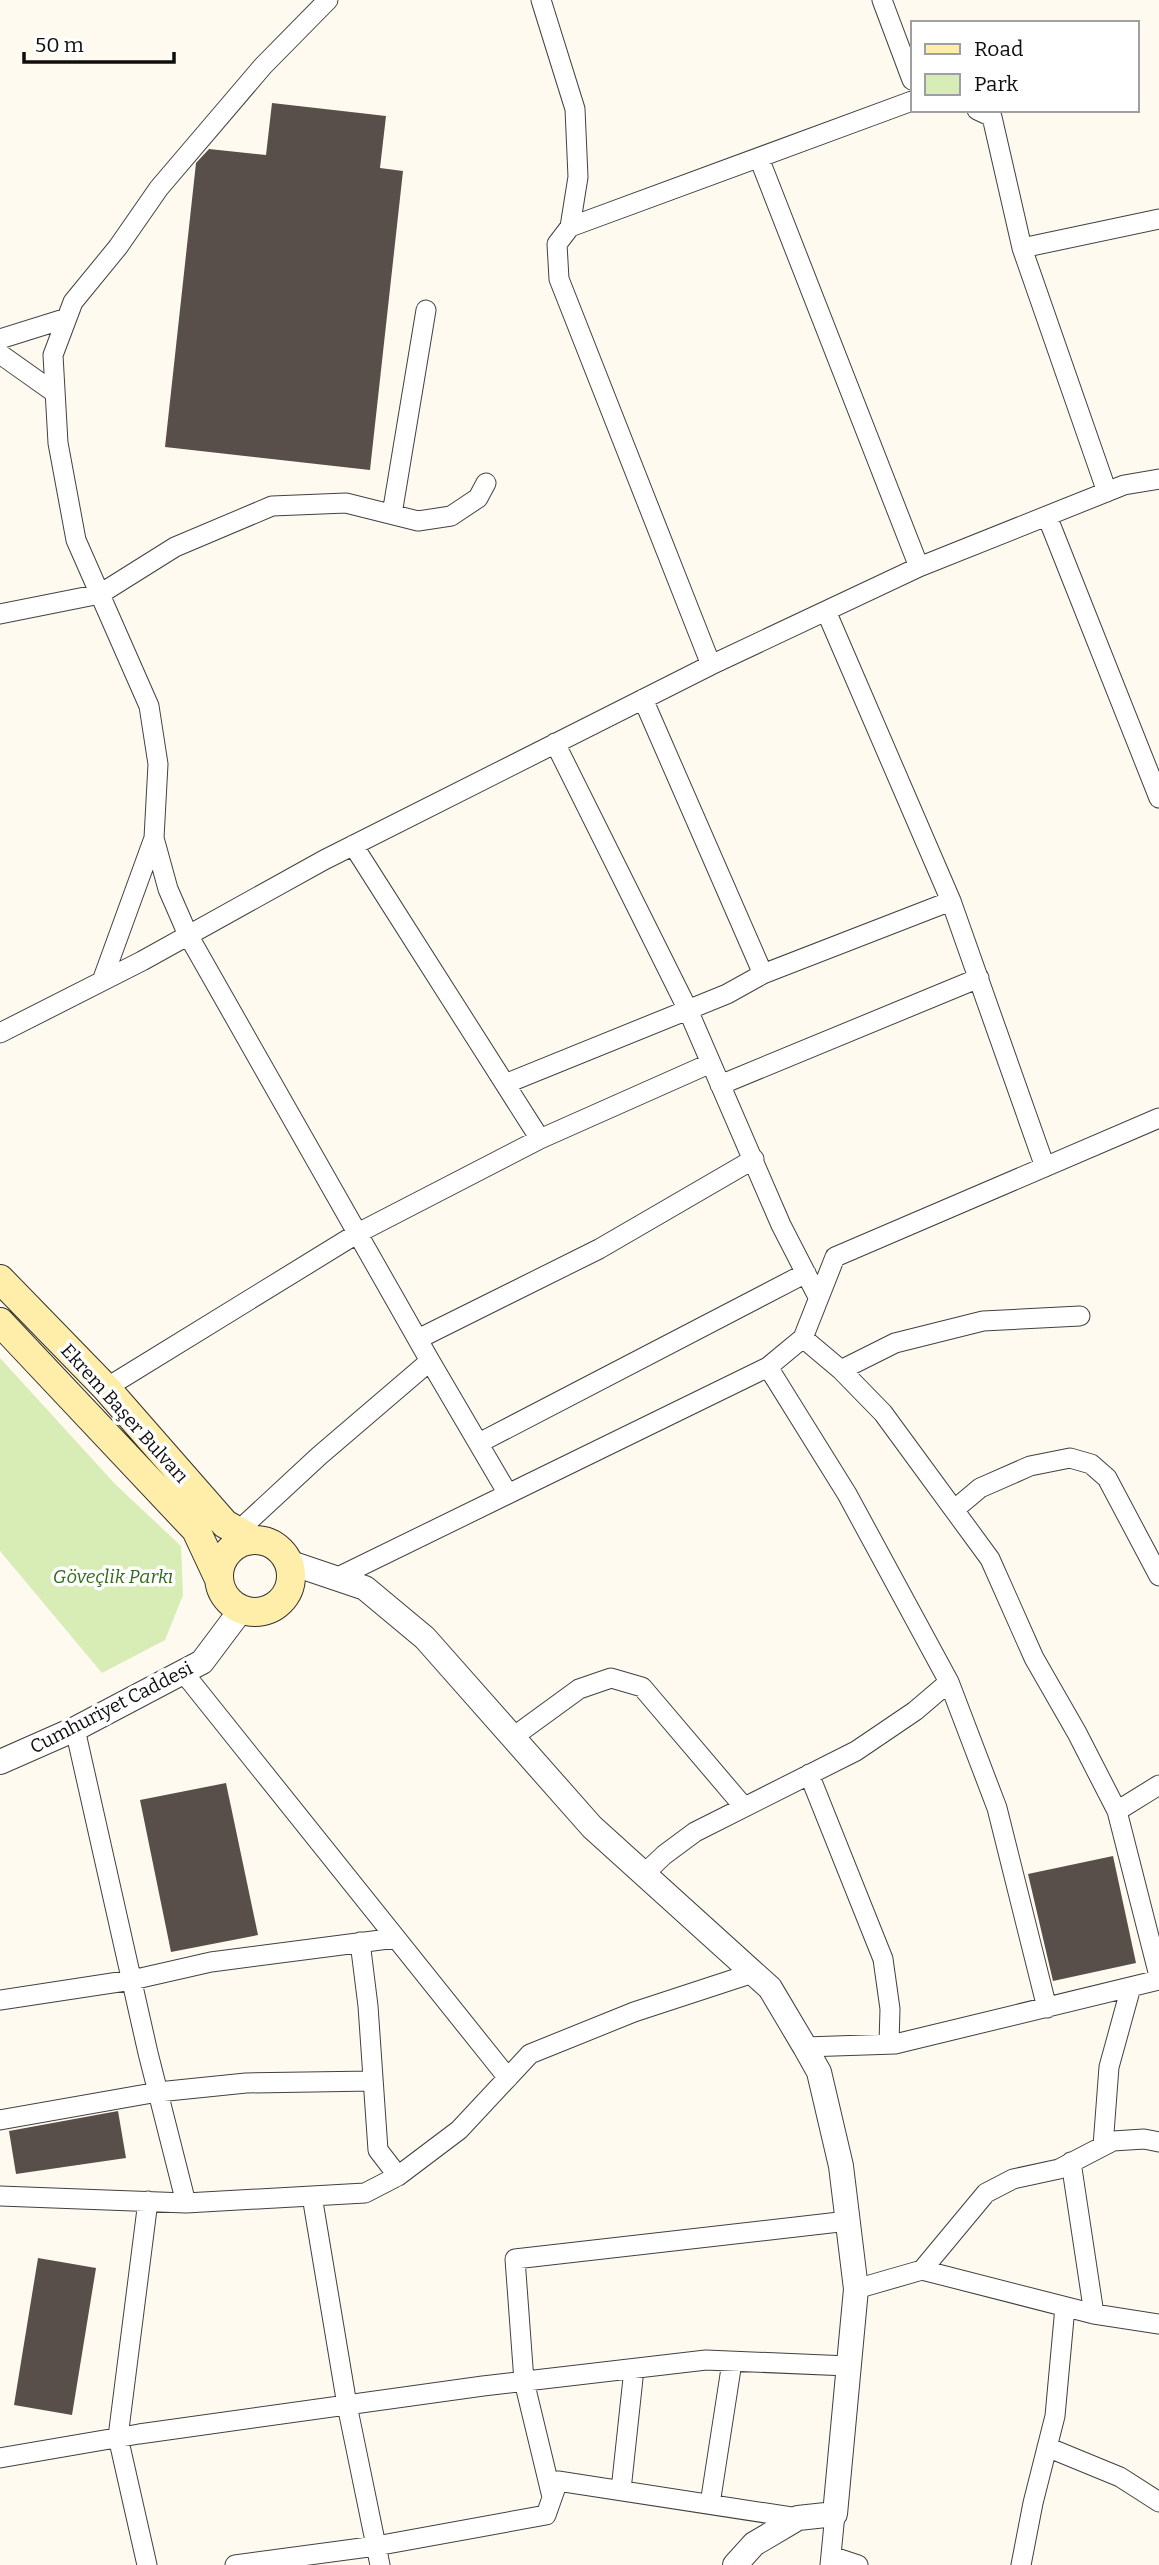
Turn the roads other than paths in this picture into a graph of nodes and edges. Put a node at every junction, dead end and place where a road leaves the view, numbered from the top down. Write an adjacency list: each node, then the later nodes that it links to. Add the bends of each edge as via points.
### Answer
1 (328, 0): 12 (street, via 263,66 159,188 72,302)
2 (541, 0): 9 (street, via 575,109 578,177)
3 (882, 0): 4 (street)
4 (911, 77)
5 (911, 102): 7 (street)
6 (981, 112): 10 (street, via 992,117)
7 (760, 158): 9 (street); 21 (street)
8 (1159, 219): 10 (street)
9 (570, 227): 25 (street, via 557,244 559,279)
10 (1022, 248): 18 (street)
11 (426, 310): 19 (street)
12 (66, 318): 13 (street); 15 (street, via 54,355)
13 (0, 339)
14 (0, 354): 15 (street)
15 (55, 393): 22 (street, via 58,443 76,540)
16 (1159, 479): 18 (street)
17 (486, 483): 19 (street, via 478,498 452,516 418,522)
18 (1107, 492): 20 (street)
19 (392, 514): 22 (street, via 346,503 272,506 175,547)
20 (1047, 516): 21 (street); 28 (street)
21 (919, 567): 23 (street)
22 (100, 594): 24 (street); 29 (street, via 149,706 158,764)
23 (826, 611): 25 (street); 31 (street)
24 (0, 614)
25 (711, 665): 26 (street)
26 (643, 699): 27 (street); 33 (street)
27 (555, 743): 30 (street); 36 (street)
28 (1159, 798)
29 (154, 838): 32 (street, via 168,889); 35 (street)
30 (353, 845): 32 (street); 39 (street)
31 (951, 901): 33 (street); 34 (street)
32 (188, 935): 35 (street); 45 (street)
33 (763, 974): 36 (street)
34 (979, 978): 40 (street); 44 (street)
35 (102, 981): 37 (street)
36 (688, 1010): 38 (street); 39 (street)
37 (0, 1033)
38 (711, 1063): 40 (street); 42 (street)
39 (505, 1084): 42 (street)
40 (720, 1085): 43 (street)
41 (1159, 1118): 44 (street)
42 (540, 1139): 45 (street)
43 (754, 1159): 46 (street); 52 (street, via 599,1249)
44 (1045, 1167): 48 (street, via 835,1257)
45 (358, 1233): 52 (street); 56 (street)
46 (806, 1273): 48 (street); 57 (street)
47 (0, 1279): 56 (main road, Ekrem Başer Bulvarı)
48 (818, 1297): 51 (street)
49 (1080, 1316): 55 (street, via 983,1321 895,1343)
50 (0, 1322): 63 (main road, Ekrem Başer Bulvarı, via 196,1530)
51 (803, 1338): 54 (street); 55 (street)
52 (418, 1339): 53 (street)
53 (430, 1361): 57 (street); 60 (street, via 319,1456)
54 (768, 1367): 58 (street); 67 (street, via 847,1494)
55 (841, 1370): 59 (street, via 883,1413)
56 (106, 1388): 60 (main road, Ekrem Başer Bulvarı, via 225,1524)
57 (479, 1443): 58 (street)
58 (508, 1494): 64 (street)
59 (956, 1509): 62 (street, via 981,1488 1030,1466 1070,1458 1091,1464 1107,1478); 74 (street, via 990,1559 1034,1658)
60 (246, 1535): 61 (main road, via 268,1542); 63 (main road, via 228,1551)
61 (288, 1562): 64 (street); 65 (main road, via 289,1590 281,1602 262,1612)
62 (1159, 1576)
63 (218, 1577): 65 (main road, via 229,1603)
64 (336, 1578): 69 (street, via 365,1588 425,1638)
65 (241, 1610): 66 (street, Cumhuriyet Caddesi, via 202,1661)
66 (183, 1672): 68 (street, Cumhuriyet Caddesi); 76 (street)
67 (949, 1682): 71 (street, via 856,1751); 83 (street, via 997,1808)
68 (75, 1729): 70 (street, Cumhuriyet Caddesi); 80 (street)
69 (513, 1737): 73 (street, via 579,1689 611,1678 642,1687); 75 (street, via 592,1827)
70 (0, 1762)
71 (809, 1774): 73 (street); 84 (street, via 883,1959)
72 (1159, 1785): 74 (street)
73 (744, 1807): 75 (street, via 695,1832)
74 (1117, 1811): 79 (street)
75 (645, 1874): 78 (street)
76 (396, 1938): 77 (street); 86 (street)
77 (360, 1942): 80 (street, via 211,1962); 87 (street)
78 (753, 1973): 85 (street, via 770,1988); 86 (street, via 634,2012 530,2054)
79 (1159, 1978): 81 (street)
80 (132, 1980): 82 (street); 88 (street)
81 (1131, 1987): 83 (street); 91 (street, via 1109,2067)
82 (0, 2000)
83 (1047, 2008): 84 (street)
84 (889, 2044): 85 (street)
85 (804, 2047): 98 (street, via 819,2072 841,2166)
86 (508, 2078): 93 (street, via 460,2130)
87 (373, 2081): 88 (street, via 246,2083); 93 (street, via 378,2150)
88 (158, 2092): 89 (street); 97 (street)
89 (0, 2120)
90 (1159, 2142): 91 (street, via 1113,2141)
91 (1103, 2146): 92 (street)
92 (1071, 2162): 99 (street, via 1013,2179 986,2193); 102 (street)
93 (398, 2176): 95 (street, via 365,2193)
94 (0, 2196): 96 (street)
95 (312, 2196): 97 (street); 108 (street)
96 (148, 2202): 97 (street); 109 (street)
97 (186, 2203)
98 (848, 2221): 100 (street); 107 (street, via 515,2259)
99 (922, 2270): 100 (street); 101 (street)
100 (856, 2289): 105 (street)
101 (1065, 2307): 102 (street); 110 (street, via 1055,2416)
102 (1094, 2315): 103 (street)
103 (1159, 2324)
104 (732, 2361): 105 (street); 106 (street); 115 (street)
105 (848, 2367): 116 (street)
106 (634, 2369): 107 (street); 112 (street)
107 (524, 2382): 108 (street); 113 (street)
108 (346, 2405): 109 (street); 118 (street)
109 (118, 2437): 111 (street); 120 (street)
110 (1047, 2447): 114 (street, via 1120,2477); 124 (street)
111 (0, 2458)
112 (621, 2490): 113 (street, via 558,2481); 115 (street)
113 (552, 2498): 118 (street, via 546,2515)
114 (1159, 2502)
115 (710, 2504): 117 (street)
116 (835, 2514): 117 (street); 119 (street)
117 (798, 2518): 122 (street, via 754,2544)
118 (378, 2555): 121 (street)
119 (831, 2561): 123 (street)
120 (146, 2565)
121 (235, 2565)
122 (735, 2565)
123 (859, 2565)
124 (1021, 2565)

